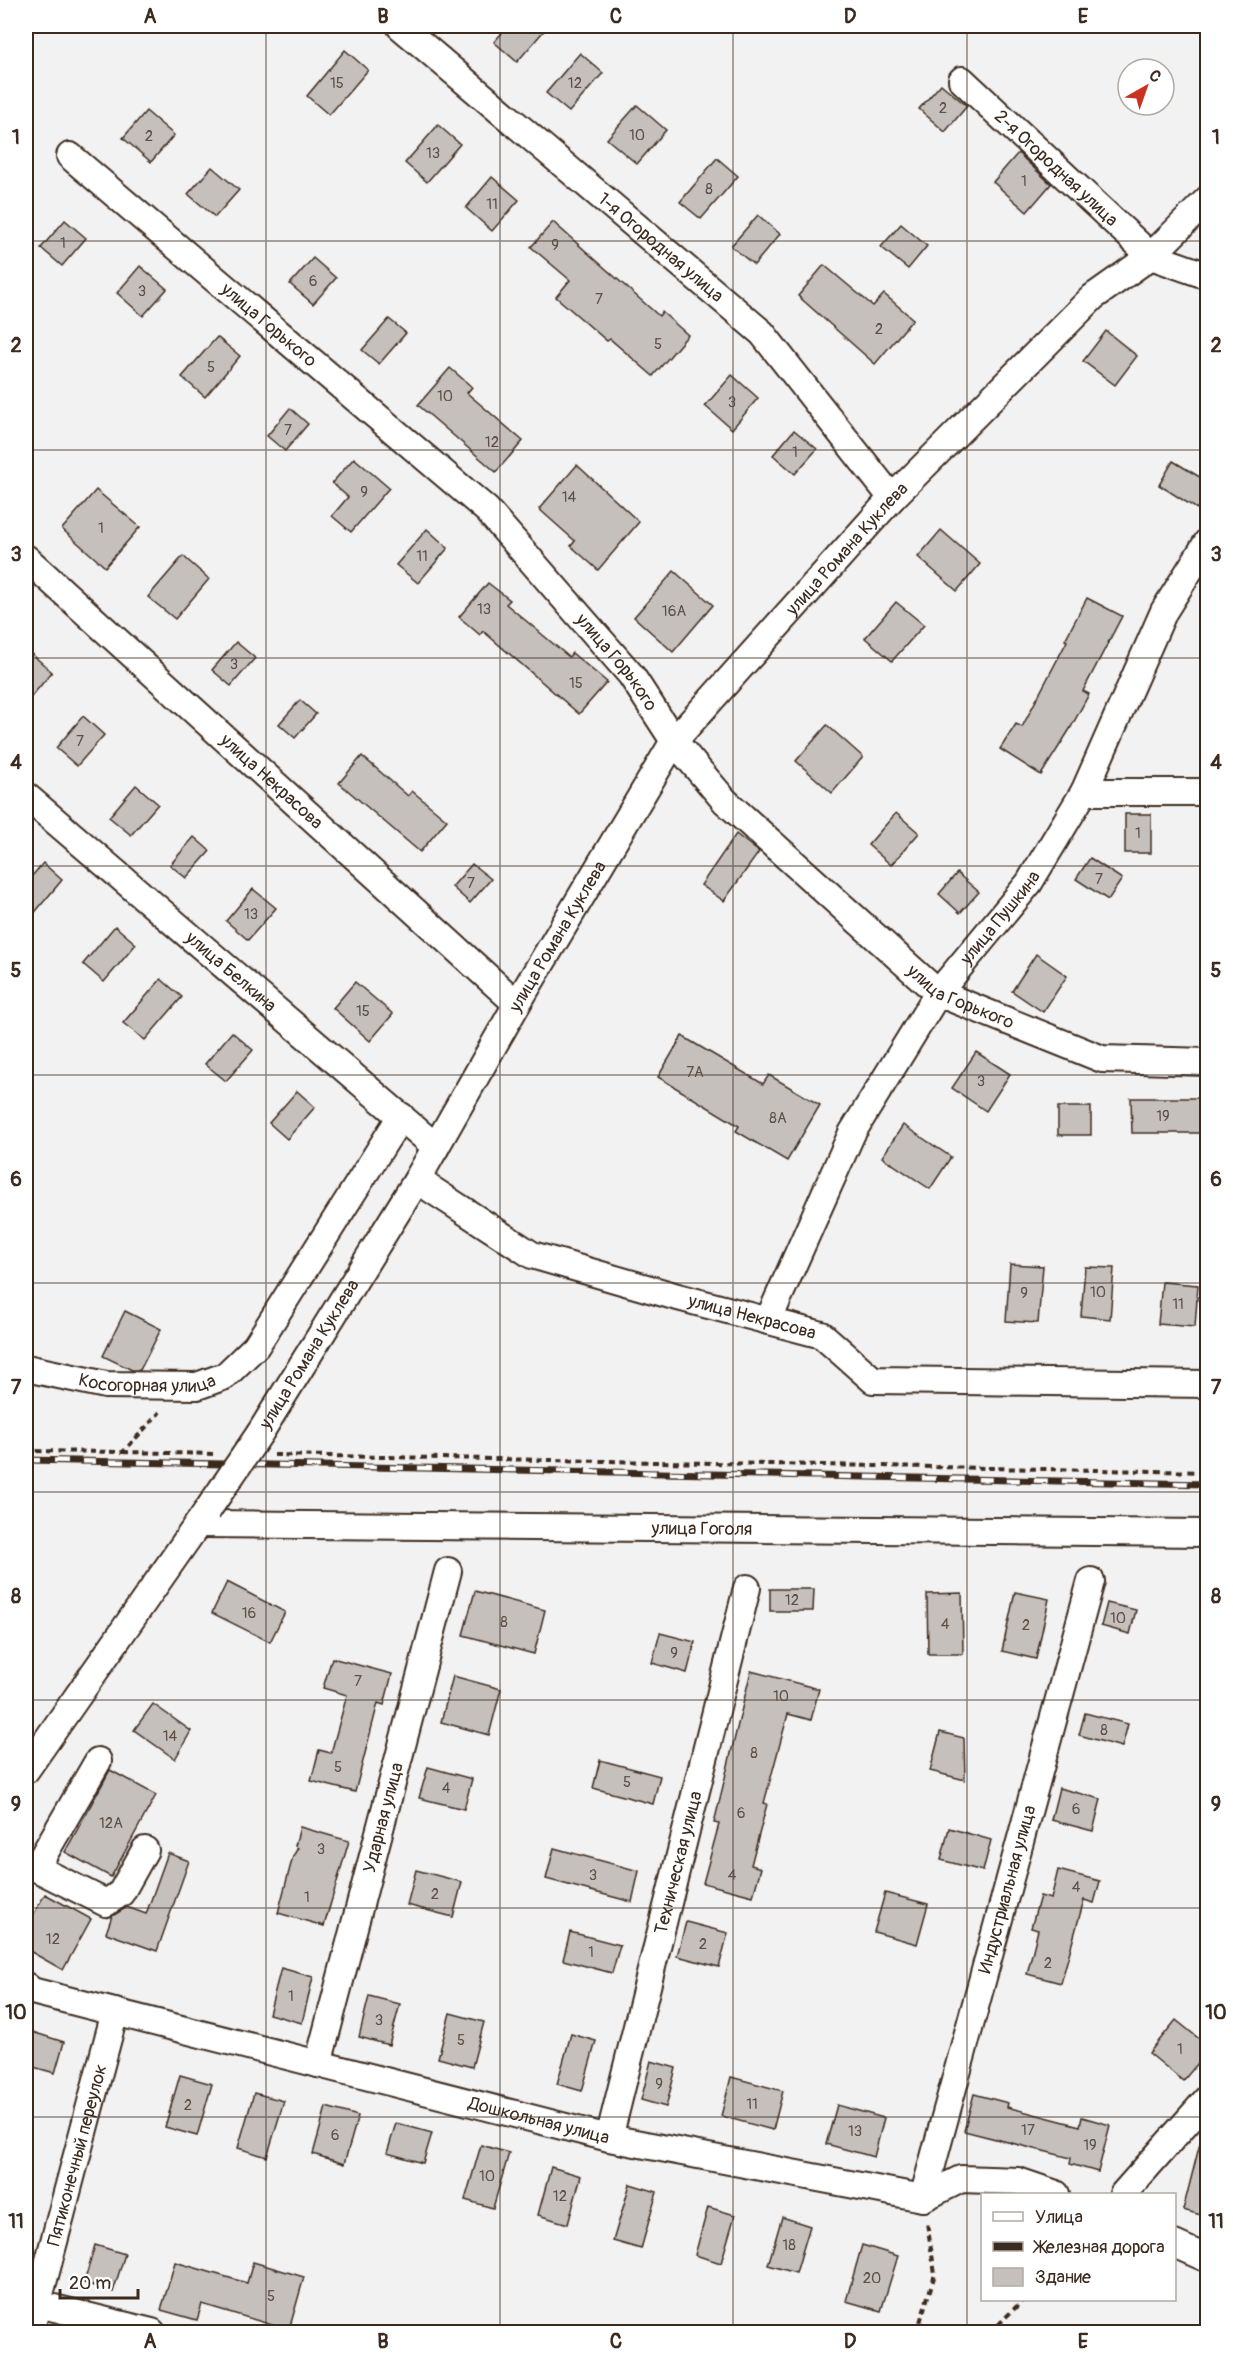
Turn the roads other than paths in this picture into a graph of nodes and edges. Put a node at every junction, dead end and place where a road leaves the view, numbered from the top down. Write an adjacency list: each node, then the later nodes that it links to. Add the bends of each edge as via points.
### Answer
1 (400, 26): 7 (street, 1-я Огородная улица, via 762,333)
2 (962, 80): 5 (street, 2-я Огородная улица)
3 (70, 156): 10 (street, улица Горького, via 487,510 631,675)
4 (1208, 199): 5 (street, улица Романа Куклева)
5 (1151, 256): 6 (street); 7 (street, улица Романа Куклева, via 1093,297)
6 (1208, 276)
7 (892, 498): 10 (street, улица Романа Куклева)
8 (1208, 541): 11 (street, улица Пушкина, via 1164,611)
9 (26, 558): 15 (street, улица Некрасова)
10 (674, 741): 14 (street, улица Горького, via 725,801); 15 (street, улица Романа Куклева)
11 (1084, 792): 12 (street); 14 (street, улица Пушкина, via 1029,883)
12 (1208, 792)
13 (26, 796): 17 (street, улица Белкина)
14 (938, 993): 16 (street, улица Горького, via 1102,1059); 20 (street, улица Пушкина, via 852,1132)
15 (517, 1004): 18 (street, улица Романа Куклева)
16 (1208, 1062)
17 (401, 1116): 18 (street, улица Белкина); 21 (street, Косогорная улица, via 256,1346 225,1376 198,1386 106,1385)
18 (436, 1147): 19 (street, улица Романа Куклева)
19 (417, 1180): 20 (street, улица Некрасова, via 532,1254); 23 (street, улица Романа Куклева, bridge, via 263,1444)
20 (768, 1321): 22 (street, улица Некрасова, via 822,1335 873,1380)
21 (26, 1368)
22 (1208, 1384)
23 (203, 1518): 24 (street, улица Гоголя); 29 (street, улица Романа Куклева)
24 (1208, 1533)
25 (448, 1571): 34 (street, Ударная улица)
26 (1091, 1581): 39 (street, Индустриальная улица)
27 (747, 1588): 36 (street, Техническая улица)
28 (98, 1761): 31 (street)
29 (26, 1770)
30 (145, 1850): 31 (street, via 121,1893 106,1903)
31 (31, 1866)
32 (26, 1986): 33 (street, Дошкольная улица, via 32,1991)
33 (115, 2012): 34 (street, Дошкольная улица); 42 (street, Пятиконечный переулок)
34 (318, 2064): 36 (street, Дошкольная улица)
35 (1208, 2098): 38 (street)
36 (609, 2138): 39 (street, Дошкольная улица)
37 (1053, 2193): 39 (street, via 1018,2181 962,2180)
38 (1124, 2193)
39 (923, 2198)
40 (1176, 2245): 41 (street)
41 (1208, 2259)
42 (38, 2304): 43 (street, Пятиконечный переулок); 44 (street)
43 (30, 2332)
44 (152, 2332)

